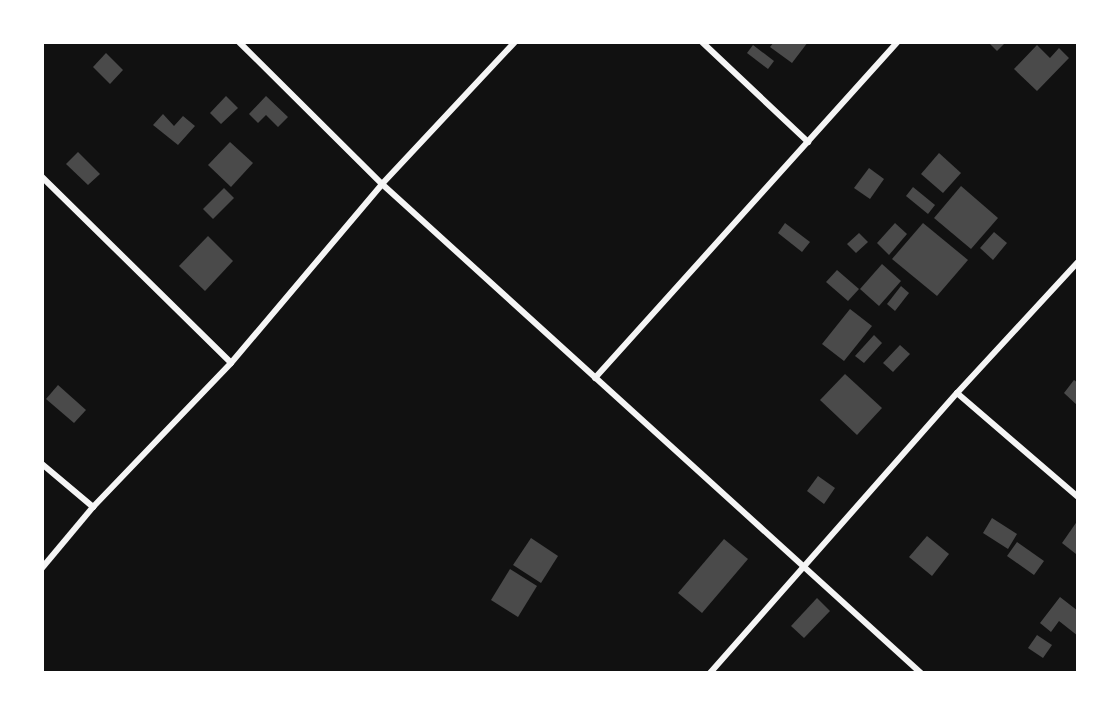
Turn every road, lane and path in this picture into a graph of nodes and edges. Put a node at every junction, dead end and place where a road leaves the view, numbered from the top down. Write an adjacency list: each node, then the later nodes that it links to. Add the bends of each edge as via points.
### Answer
1 (239, 42): 7 (street)
2 (515, 42): 7 (street)
3 (702, 42): 5 (street)
4 (898, 42): 5 (street)
5 (808, 142): 10 (street)
6 (42, 177): 9 (street)
7 (382, 184): 9 (street); 10 (street)
8 (1078, 262): 11 (street)
9 (231, 363): 14 (street)
10 (595, 378): 16 (street)
11 (957, 393): 13 (street); 16 (street)
12 (42, 464): 14 (street)
13 (1078, 497)
14 (93, 507): 15 (street)
15 (42, 568)
16 (805, 568): 17 (street); 18 (street)
17 (710, 673)
18 (921, 673)

